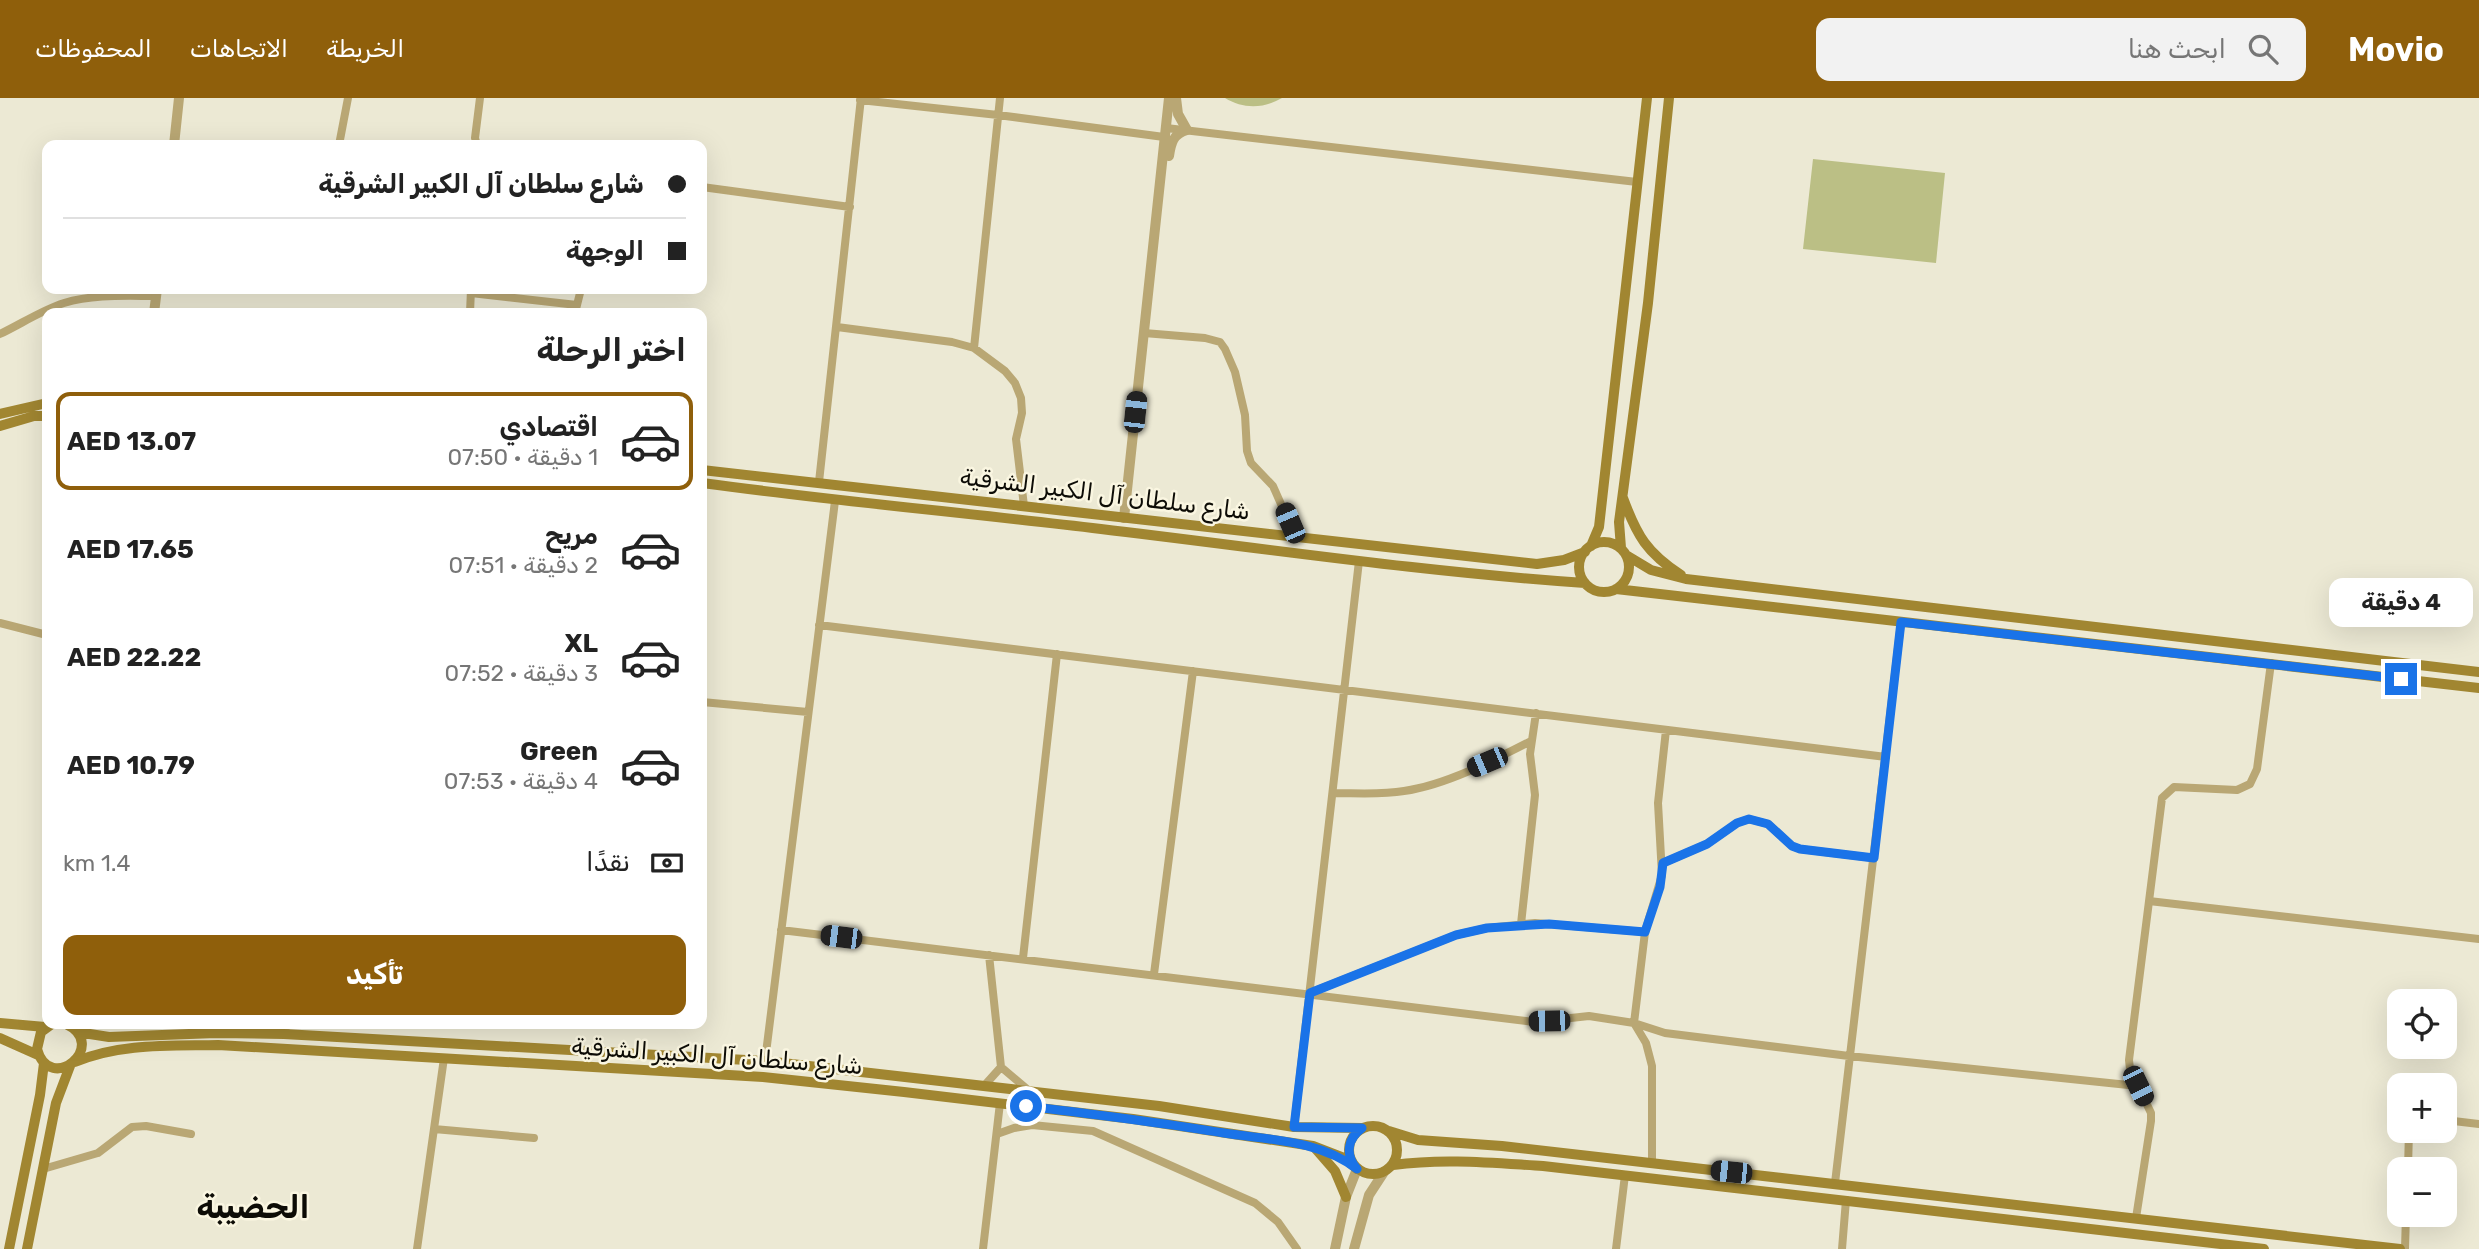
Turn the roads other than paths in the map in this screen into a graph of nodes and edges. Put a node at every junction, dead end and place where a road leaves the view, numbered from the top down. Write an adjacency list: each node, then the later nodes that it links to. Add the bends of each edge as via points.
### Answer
1 (179, 98): 13 (street)
2 (348, 98): 14 (street)
3 (480, 98): 15 (street)
4 (1000, 98): 10 (street)
5 (1169, 98): 12 (street)
6 (1176, 98): 11 (street)
7 (1647, 98): 16 (main road)
8 (1669, 98): 36 (main road)
9 (860, 99): 10 (street); 19 (street)
10 (998, 115): 12 (street); 28 (street)
11 (1187, 130): 12 (street); 16 (street); 17 (street, via 1172,140)
12 (1165, 132): 17 (street)
13 (175, 140)
14 (340, 140)
15 (476, 140)
16 (1637, 182): 41 (main road, via 1599,527)
17 (1159, 185): 26 (street)
18 (707, 188): 19 (street)
19 (850, 207): 25 (street)
20 (142, 294): 22 (street, via 75,300)
21 (488, 294): 23 (street)
22 (53, 308)
23 (570, 308)
24 (42, 313): 27 (street)
25 (837, 327): 28 (street); 34 (street)
26 (1144, 333): 39 (street); 40 (street, via 1220,342 1243,405 1251,463 1272,486)
27 (0, 334)
28 (974, 348): 38 (street, via 1005,371 1021,398 1016,439)
29 (42, 404): 30 (main road)
30 (0, 414)
31 (42, 416): 32 (main road)
32 (0, 426)
33 (707, 471): 34 (main road, شارع سلطان آل الكبير الشرقية)
34 (819, 482): 38 (main road, شارع سلطان آل الكبير الشرقية)
35 (707, 484): 37 (main road, شارع سلطان آل الكبير الشرقية)
36 (1622, 496): 42 (main road); 44 (main road, via 1645,547)
37 (835, 501): 43 (main road, شارع سلطان آل الكبير الشرقية); 49 (street)
38 (1024, 506): 39 (main road, شارع سلطان آل الكبير الشرقية)
39 (1124, 518): 40 (main road, شارع سلطان آل الكبير الشرقية)
40 (1296, 538): 41 (main road, شارع سلطان آل الكبير الشرقية, via 1537,564 1564,560)
41 (1588, 549): 42 (main road, via 1606,542); 45 (main road, via 1579,567)
42 (1623, 552): 44 (main road, via 1650,570); 46 (main road, via 1629,570)
43 (1359, 561): 45 (main road, شارع سلطان آل الكبير الشرقية); 56 (street)
44 (1686, 579): 54 (main road)
45 (1585, 583): 46 (main road, via 1599,592)
46 (1616, 590): 47 (main road)
47 (1901, 622): 52 (main road); 62 (street)
48 (0, 623): 50 (street)
49 (819, 625): 51 (street); 58 (street)
50 (42, 634)
51 (1057, 654): 53 (street); 72 (street)
52 (2271, 663): 55 (main road); 66 (street, via 2255,776 2237,790 2168,790 2162,798)
53 (1193, 671): 56 (street); 73 (street)
54 (2479, 672)
55 (2479, 688)
56 (1344, 690): 59 (street); 63 (street)
57 (707, 702): 58 (street)
58 (808, 712): 68 (street)
59 (1536, 713): 60 (street); 61 (street)
60 (1666, 730): 62 (street); 65 (street, via 1658,803)
61 (1531, 741): 63 (street, via 1424,787 1388,793); 67 (street, via 1535,795)
62 (1886, 757): 64 (street)
63 (1333, 793): 74 (street)
64 (1874, 858): 65 (street, via 1800,849 1768,824 1749,819); 83 (street)
65 (1663, 863): 69 (street)
66 (2149, 901): 70 (street); 90 (street, via 2129,1060)
67 (1521, 924): 69 (street); 74 (street, via 1456,935)
68 (781, 930): 71 (street); 86 (street)
69 (1645, 932): 76 (street)
70 (2479, 939)
71 (989, 955): 72 (street); 88 (street)
72 (1023, 958): 73 (street)
73 (1154, 974): 74 (street)
74 (1310, 993): 76 (street, via 1534,1022 1589,1016); 95 (street)
75 (0, 1023): 77 (main road)
76 (1634, 1023): 83 (street, via 1665,1033); 103 (street, via 1652,1066)
77 (42, 1026)
78 (46, 1029): 85 (main road, via 38,1037)
79 (74, 1029): 81 (main road)
80 (285, 1029): 81 (main road, شارع سلطان آل الكبير الشرقية, via 109,1037); 86 (main road, شارع سلطان آل الكبير الشرقية)
81 (78, 1032): 87 (main road, via 82,1047)
82 (0, 1038): 85 (main road)
83 (1849, 1056): 90 (street); 108 (street)
84 (444, 1058): 87 (main road, شارع سلطان آل الكبير الشرقية, via 218,1045 131,1048); 92 (main road, شارع سلطان آل الكبير الشرقية, via 762,1077); 97 (street)
85 (41, 1059): 87 (main road, via 57,1068); 115 (main road, via 38,1105)
86 (765, 1061): 89 (main road, شارع سلطان آل الكبير الشرقية)
87 (72, 1064): 106 (main road, via 56,1103)
88 (1001, 1067): 89 (street); 91 (street)
89 (984, 1086): 91 (main road, شارع سلطان آل الكبير الشرقية)
90 (2138, 1086): 111 (street, via 2151,1121)
91 (1031, 1091): 95 (main road, شارع سلطان آل الكبير الشرقية)
92 (1000, 1103): 100 (street); 102 (main road, شارع سلطان آل الكبير الشرقية)
93 (2457, 1121): 94 (street)
94 (2479, 1124)
95 (1294, 1127): 96 (main road, شارع سلطان آل الكبير الشرقية)
96 (1362, 1128): 98 (main road, via 1379,1126); 104 (main road, via 1349,1145)
97 (434, 1129): 101 (street); 117 (street)
98 (1389, 1131): 103 (main road, via 1418,1140); 105 (main road, via 1398,1146)
99 (191, 1134): 106 (street, via 132,1127 98,1153)
100 (996, 1134): 118 (street); 119 (street, via 1024,1126 1093,1131 1255,1203 1278,1222)
101 (534, 1138)
102 (1313, 1146): 104 (main road, شارع سلطان آل الكبير الشرقية, via 1344,1158); 109 (main road, via 1335,1171)
103 (1652, 1163): 108 (main road)
104 (1357, 1169): 105 (main road, via 1370,1175); 109 (street)
105 (1389, 1169): 107 (main road, via 1455,1160); 121 (street, via 1369,1195)
106 (43, 1170): 116 (main road)
107 (1625, 1175): 110 (main road); 122 (street)
108 (1835, 1183): 111 (main road)
109 (1346, 1197): 120 (street)
110 (1846, 1200): 113 (main road); 123 (street)
111 (2136, 1218): 125 (main road)
112 (2405, 1227): 125 (street)
113 (2174, 1243): 114 (main road)
114 (2228, 1246): 124 (main road)
115 (9, 1249)
116 (27, 1249)
117 (417, 1249)
118 (983, 1249)
119 (1297, 1249)
120 (1335, 1249)
121 (1354, 1249)
122 (1616, 1249)
123 (1842, 1249)
124 (2264, 1249)
125 (2403, 1249)

